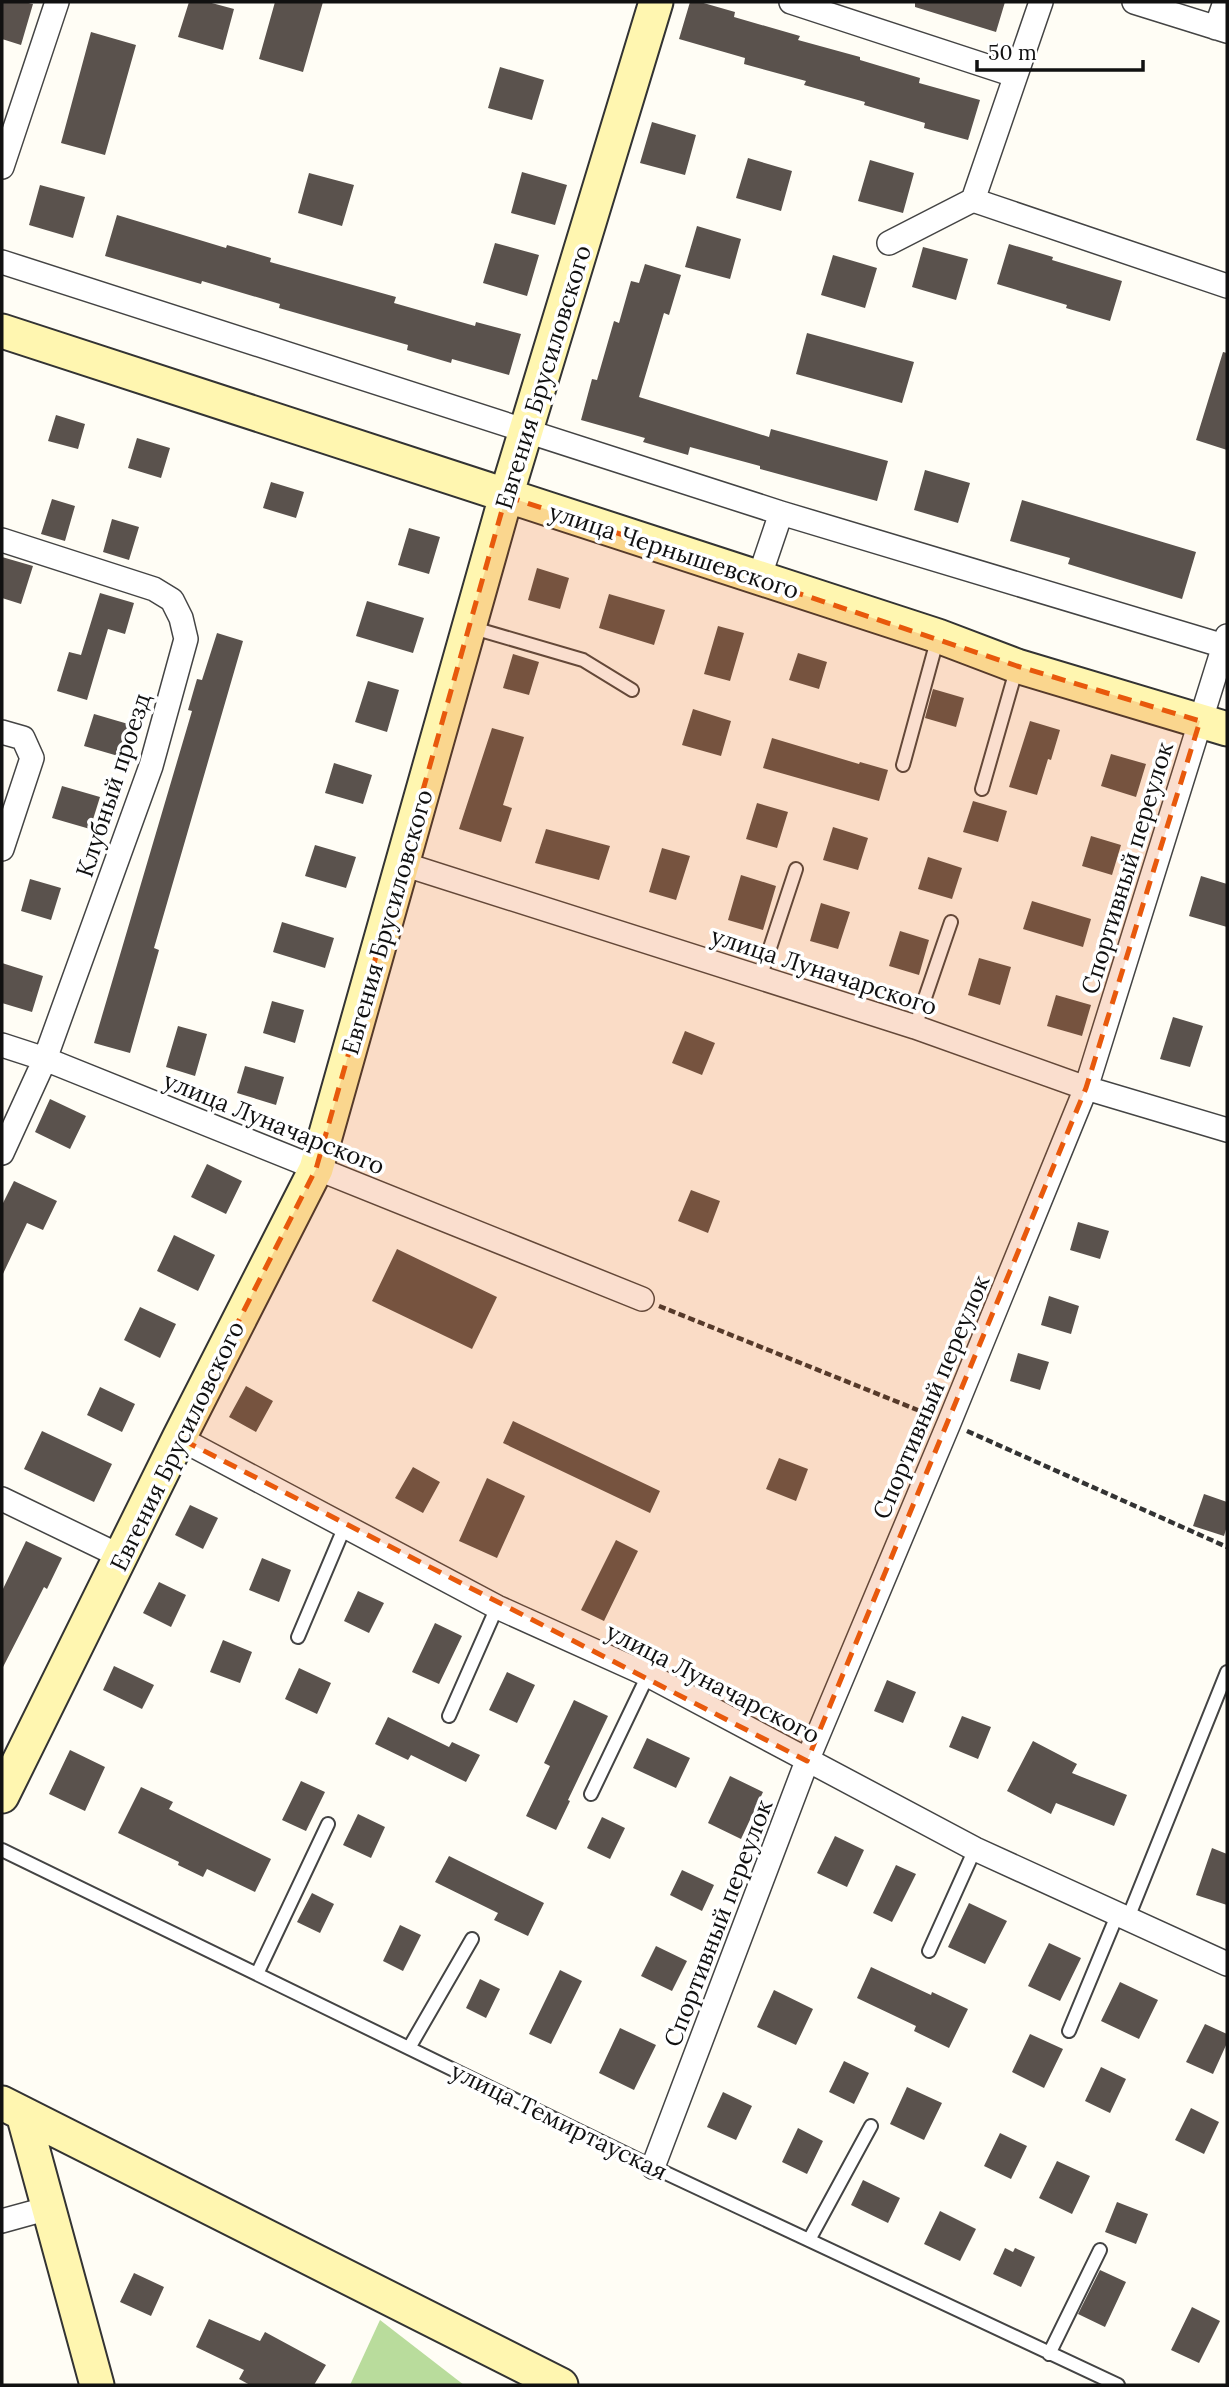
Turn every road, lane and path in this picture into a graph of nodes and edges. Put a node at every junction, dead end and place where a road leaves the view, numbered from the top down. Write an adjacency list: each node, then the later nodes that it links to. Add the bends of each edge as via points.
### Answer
1 (57, 2): 9 (street)
2 (656, 2): 15 (street, Евгения Брусиловского)
3 (791, 2): 8 (street)
4 (1041, 2): 8 (street)
5 (1136, 2): 7 (street)
6 (1224, 2): 7 (street)
7 (1222, 30)
8 (1014, 75): 10 (street)
9 (2, 167)
10 (973, 200): 11 (street); 13 (street)
11 (889, 243)
12 (2, 262): 15 (street)
13 (1227, 286)
14 (2, 331): 16 (street, улица Чернышевского)
15 (528, 430): 16 (street, Евгения Брусиловского); 17 (street)
16 (506, 496): 19 (street, улица Чернышевского); 20 (street, Евгения Брусиловского)
17 (781, 513): 19 (street); 22 (street)
18 (2, 540): 36 (street, Клубный проезд, via 154,589 172,600 187,639 151,766)
19 (759, 578): 21 (street, улица Чернышевского)
20 (470, 627): 24 (lane, via 583,660); 30 (street, Евгения Брусиловского)
21 (938, 636): 23 (street, улица Чернышевского); 27 (lane)
22 (1226, 641): 25 (street, Спортивный переулок)
23 (1017, 666): 25 (street, улица Чернышевского); 28 (lane)
24 (632, 690)
25 (1214, 725): 37 (street, Спортивный переулок)
26 (2, 732): 29 (street, via 23,738 32,758)
27 (903, 765)
28 (982, 789)
29 (2, 849)
30 (403, 864): 33 (street, улица Луначарского); 40 (street, Евгения Брусиловского)
31 (796, 869): 33 (lane)
32 (951, 922): 34 (lane)
33 (760, 978): 34 (street, улица Луначарского)
34 (915, 1027): 37 (street, улица Луначарского)
35 (2, 1045): 36 (street, улица Луначарского)
36 (45, 1059): 39 (street, Клубный проезд); 40 (street, улица Луначарского)
37 (1086, 1088): 38 (street, улица Луначарского); 51 (street, Спортивный переулок)
38 (1227, 1130)
39 (2, 1153)
40 (316, 1169): 41 (street, улица Луначарского); 42 (street, Евгения Брусиловского)
41 (642, 1299)
42 (179, 1438): 44 (street, улица Луначарского); 45 (street, Евгения Брусиловского)
43 (2, 1499): 45 (street)
44 (345, 1526): 46 (street, улица Луначарского); 47 (lane)
45 (122, 1557): 53 (street, Евгения Брусиловского)
46 (497, 1607): 49 (street, улица Луначарского); 50 (lane)
47 (298, 1637)
48 (1227, 1672): 57 (lane)
49 (648, 1675): 51 (street, улица Луначарского); 52 (lane)
50 (449, 1717)
51 (807, 1761): 55 (street, улица Луначарского); 66 (street, Спортивный переулок)
52 (591, 1794)
53 (2, 1796)
54 (328, 1824): 61 (lane)
55 (975, 1849): 57 (street, улица Луначарского); 59 (lane)
56 (2, 1850): 61 (lane, улица Темиртауская)
57 (1123, 1915): 60 (street, улица Луначарского); 62 (lane)
58 (472, 1939): 63 (lane)
59 (929, 1951)
60 (1227, 1964)
61 (257, 1974): 63 (lane, улица Темиртауская)
62 (1069, 2031)
63 (409, 2048): 66 (lane, улица Темиртауская)
64 (12, 2109): 67 (street); 73 (street)
65 (871, 2126): 69 (lane)
66 (653, 2167): 69 (lane, улица Темиртауская)
67 (49, 2208): 68 (street); 72 (street)
68 (2, 2221)
69 (809, 2240): 71 (lane, улица Темиртауская)
70 (1100, 2250): 71 (lane)
71 (1049, 2354): 74 (lane, улица Темиртауская)
72 (97, 2385)
73 (561, 2385)
74 (1118, 2385)

